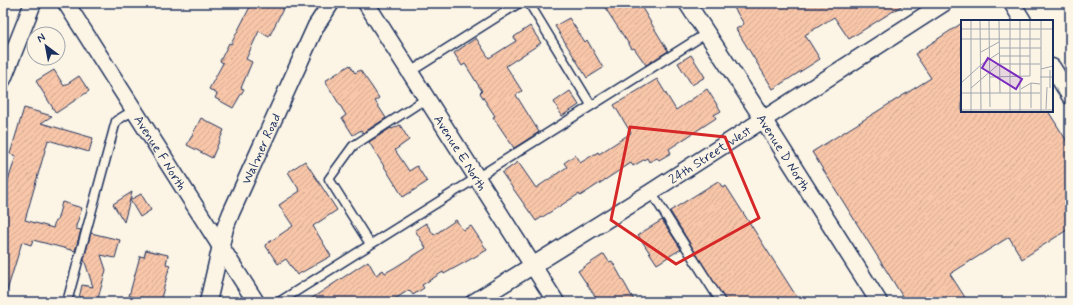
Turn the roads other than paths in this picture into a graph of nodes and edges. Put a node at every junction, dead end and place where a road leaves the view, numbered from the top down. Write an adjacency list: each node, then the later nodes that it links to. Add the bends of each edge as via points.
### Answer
1 (33, 3): 14 (street)
2 (66, 3): 18 (street, Avenue F North)
3 (331, 3): 23 (street, Walmer Road, via 316,26 269,128 231,213)
4 (366, 3): 13 (street, Avenue E North)
5 (519, 3): 13 (lane)
6 (529, 3): 17 (lane)
7 (687, 3): 11 (street, Avenue D North)
8 (944, 3): 19 (street, 24th Street West)
9 (1012, 3): 10 (street)
10 (1022, 20)
11 (706, 33): 17 (lane); 19 (street, Avenue D North)
12 (1053, 69): 15 (street)
13 (410, 72): 16 (street, Avenue E North)
14 (3, 79)
15 (1070, 96)
16 (427, 98): 20 (street, Avenue E North); 22 (lane, via 353,146 329,180)
17 (591, 105): 20 (lane)
18 (134, 110): 23 (street, Avenue F North); 25 (lane, via 116,121)
19 (763, 119): 21 (street, 24th Street West); 32 (street, Avenue D North)
20 (477, 177): 22 (lane); 24 (street, Avenue E North)
21 (651, 192): 24 (street, 24th Street West); 31 (lane)
22 (370, 244): 28 (lane)
23 (221, 247): 26 (street, Walmer Road); 27 (street, Avenue F North)
24 (532, 265): 29 (street, 24th Street West); 30 (street, Avenue E North)
25 (67, 302)
26 (208, 302)
27 (256, 302)
28 (279, 302)
29 (474, 302)
30 (556, 302)
31 (721, 302)
32 (878, 302)

